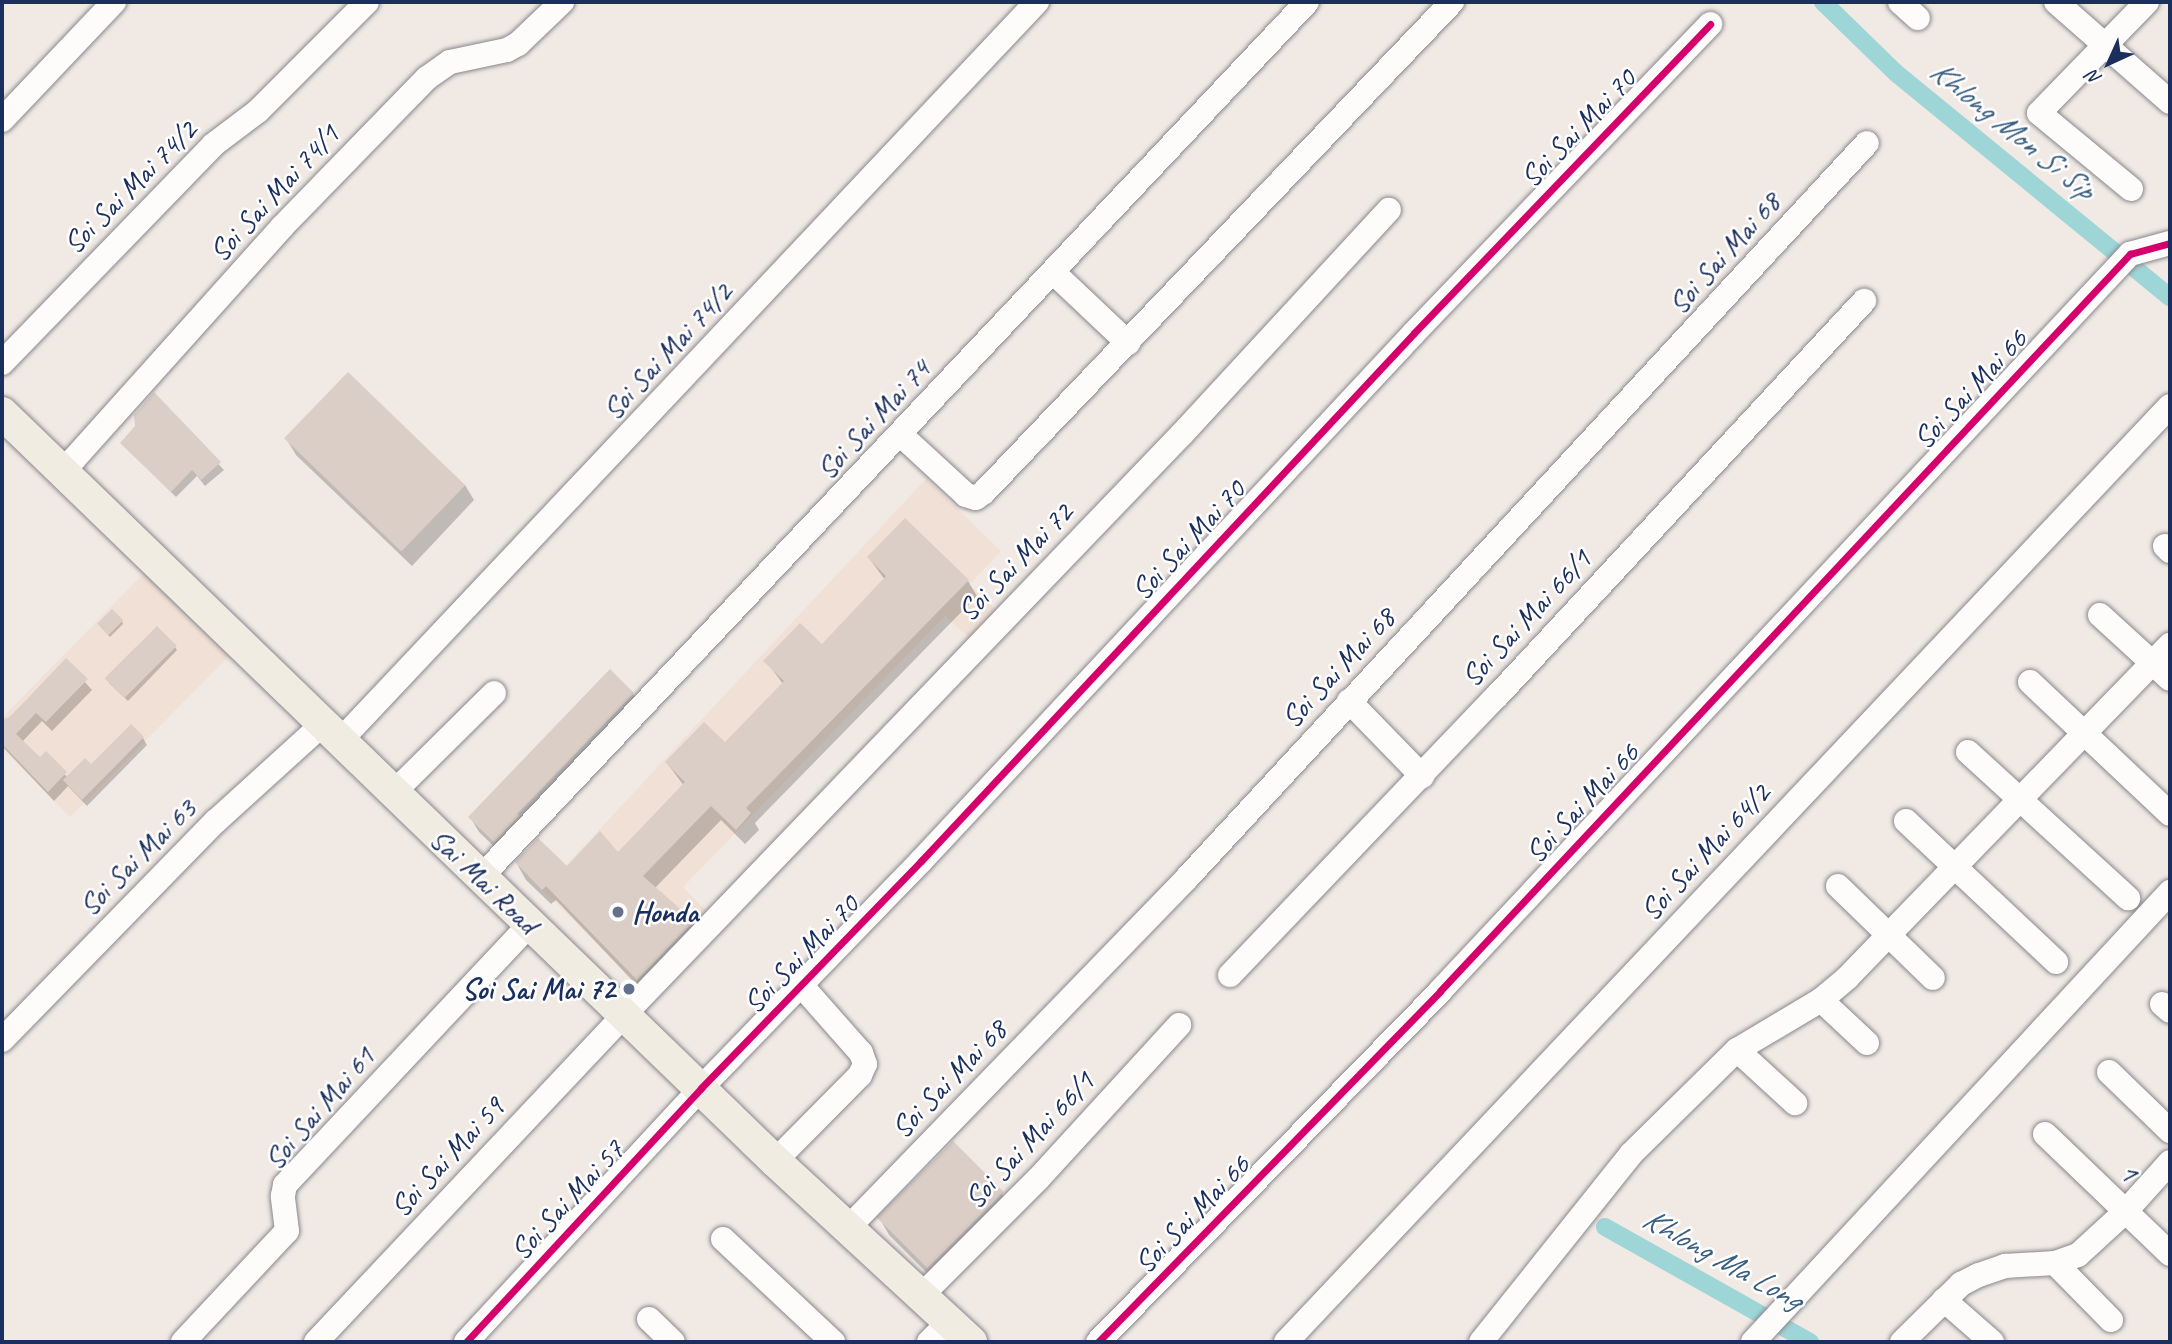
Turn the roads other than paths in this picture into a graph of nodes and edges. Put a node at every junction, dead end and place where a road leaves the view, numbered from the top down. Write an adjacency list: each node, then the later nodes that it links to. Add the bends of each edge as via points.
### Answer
1 (114, 2): 12 (street)
2 (367, 2): 20 (street, Soi Sai Mai 74/2, via 258,111 213,145)
3 (562, 2): 24 (street, Soi Sai Mai 74/1, via 518,44 450,62 427,78 282,226)
4 (1037, 2): 31 (street, Soi Sai Mai 74/2)
5 (1307, 2): 17 (street, Soi Sai Mai 74)
6 (1452, 2): 19 (street)
7 (2056, 2): 10 (street)
8 (2147, 2): 10 (street)
9 (1710, 24): 49 (street, Soi Sai Mai 70)
10 (2106, 46): 11 (street); 14 (street, via 2039,113)
11 (2170, 102)
12 (2, 120)
13 (1867, 143): 30 (street, Soi Sai Mai 68, via 1639,394)
14 (2131, 189)
15 (1389, 210): 51 (street, Soi Sai Mai 72, via 1172,444)
16 (2170, 243): 79 (street, Soi Sai Mai 66, via 2130,254 2094,290 1440,991)
17 (1054, 273): 19 (street); 23 (street, Soi Sai Mai 74)
18 (1864, 301): 34 (street, Soi Sai Mai 66/1)
19 (1128, 343): 23 (street, via 976,498 966,495)
20 (2, 363)
21 (2170, 406): 80 (street, Soi Sai Mai 64/2)
22 (2, 413): 24 (main road, Sai Mai Road)
23 (901, 435): 40 (street, Soi Sai Mai 74)
24 (60, 470): 31 (main road, Sai Mai Road)
25 (2100, 615): 27 (street)
26 (2170, 645): 27 (street)
27 (2162, 672): 32 (street)
28 (2029, 682): 32 (street)
29 (494, 693): 35 (street)
30 (1349, 701): 34 (street); 64 (street, Soi Sai Mai 68, via 1187,878)
31 (332, 733): 35 (main road, Sai Mai Road); 53 (street, Soi Sai Mai 63, via 216,821)
32 (2085, 735): 36 (street); 37 (street)
33 (1968, 752): 36 (street)
34 (1422, 776): 47 (street, Soi Sai Mai 66/1)
35 (393, 793): 40 (main road, Sai Mai Road)
36 (2021, 801): 39 (street); 43 (street)
37 (2170, 814)
38 (1906, 821): 39 (street)
39 (1955, 868): 45 (street); 46 (street)
40 (481, 877): 44 (main road, Sai Mai Road)
41 (1838, 886): 45 (street)
42 (2170, 892): 73 (street)
43 (2128, 898)
44 (529, 925): 51 (main road, Sai Mai Road); 74 (street, Soi Sai Mai 61, via 285,1185 287,1231)
45 (1888, 937): 48 (street); 50 (street)
46 (2056, 962)
47 (1230, 975)
48 (1933, 978)
49 (802, 986): 57 (street, Soi Sai Mai 70); 61 (street, via 861,1053 865,1064 860,1075)
50 (1821, 1000): 54 (street); 55 (street)
51 (624, 1015): 57 (main road, Sai Mai Road); 75 (street, Soi Sai Mai 59)
52 (1179, 1025): 68 (street, Soi Sai Mai 66/1, via 1038,1179)
53 (2, 1040)
54 (1867, 1043)
55 (1737, 1050): 58 (street); 81 (street, via 1631,1154)
56 (2109, 1072): 59 (street)
57 (701, 1088): 61 (main road, Sai Mai Road); 76 (street, Soi Sai Mai 57)
58 (1795, 1103)
59 (2170, 1131)
60 (2045, 1134): 63 (street, 1)
61 (775, 1161): 64 (main road, Sai Mai Road)
62 (2170, 1162): 63 (street)
63 (2125, 1212): 66 (street, 1); 67 (street, via 2089,1247)
64 (848, 1228): 68 (main road, Sai Mai Road)
65 (723, 1239): 78 (street)
66 (2170, 1254)
67 (2055, 1263): 69 (street, via 1997,1269 1961,1284); 71 (street)
68 (921, 1296): 72 (main road, Sai Mai Road)
69 (1944, 1300): 82 (street); 83 (street)
70 (649, 1319): 77 (street)
71 (2110, 1320)
72 (950, 1335)
73 (1756, 1338)
74 (184, 1342)
75 (316, 1342)
76 (466, 1342)
77 (673, 1342)
78 (833, 1342)
79 (1098, 1342)
80 (1286, 1342)
81 (1481, 1342)
82 (1902, 1342)
83 (1993, 1342)

